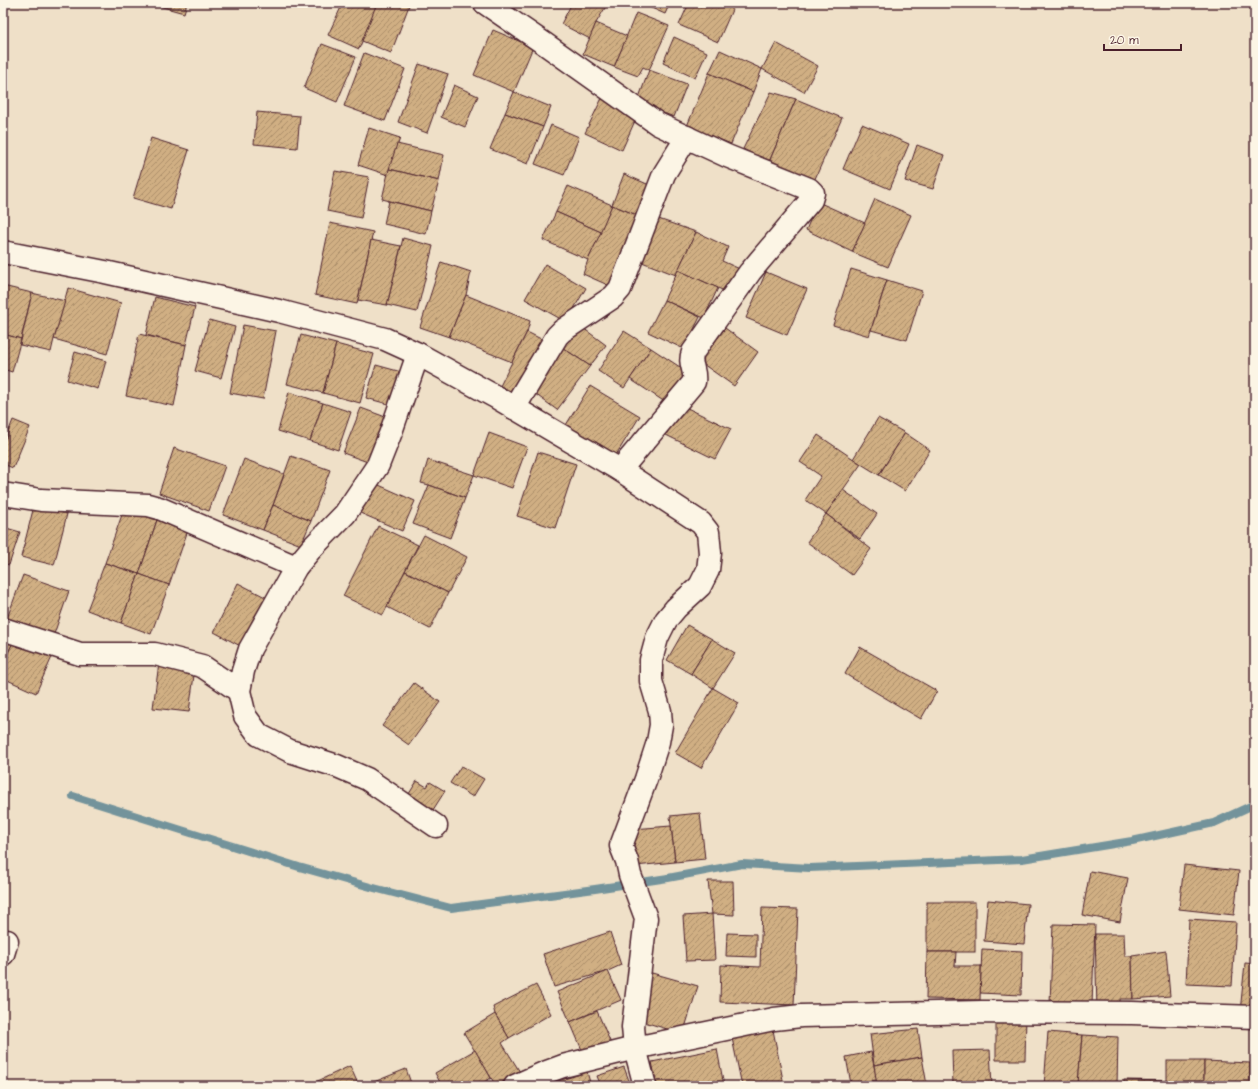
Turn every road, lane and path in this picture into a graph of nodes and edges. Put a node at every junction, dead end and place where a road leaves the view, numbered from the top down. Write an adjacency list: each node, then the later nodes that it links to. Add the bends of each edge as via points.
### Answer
1 (485, 3): 2 (street, via 658,124)
2 (687, 137): 5 (street, via 664,174 620,289 613,297 556,336); 6 (street, via 809,189 813,193 811,200 750,272 693,352 691,362 694,382)
3 (3, 252): 4 (street, via 279,311 385,339)
4 (418, 354): 5 (street); 8 (street, via 378,465 345,514)
5 (514, 408): 6 (street)
6 (620, 470): 13 (street, via 701,523 708,532 710,553 708,570 700,586 666,620 657,638 651,660 651,681 660,711 658,742 622,846 646,918 633,1027)
7 (3, 494): 8 (street, via 41,500 148,505)
8 (296, 567): 10 (street, via 250,649)
9 (3, 629): 10 (street, via 80,654 154,654 202,666)
10 (239, 691): 11 (street, via 244,716 258,735 290,751 338,766 367,779)
11 (436, 826)
12 (1255, 1017): 13 (street, via 982,1012 801,1016 774,1019)
13 (635, 1048): 14 (street, via 563,1066); 15 (street)
14 (515, 1086)
15 (645, 1086)

